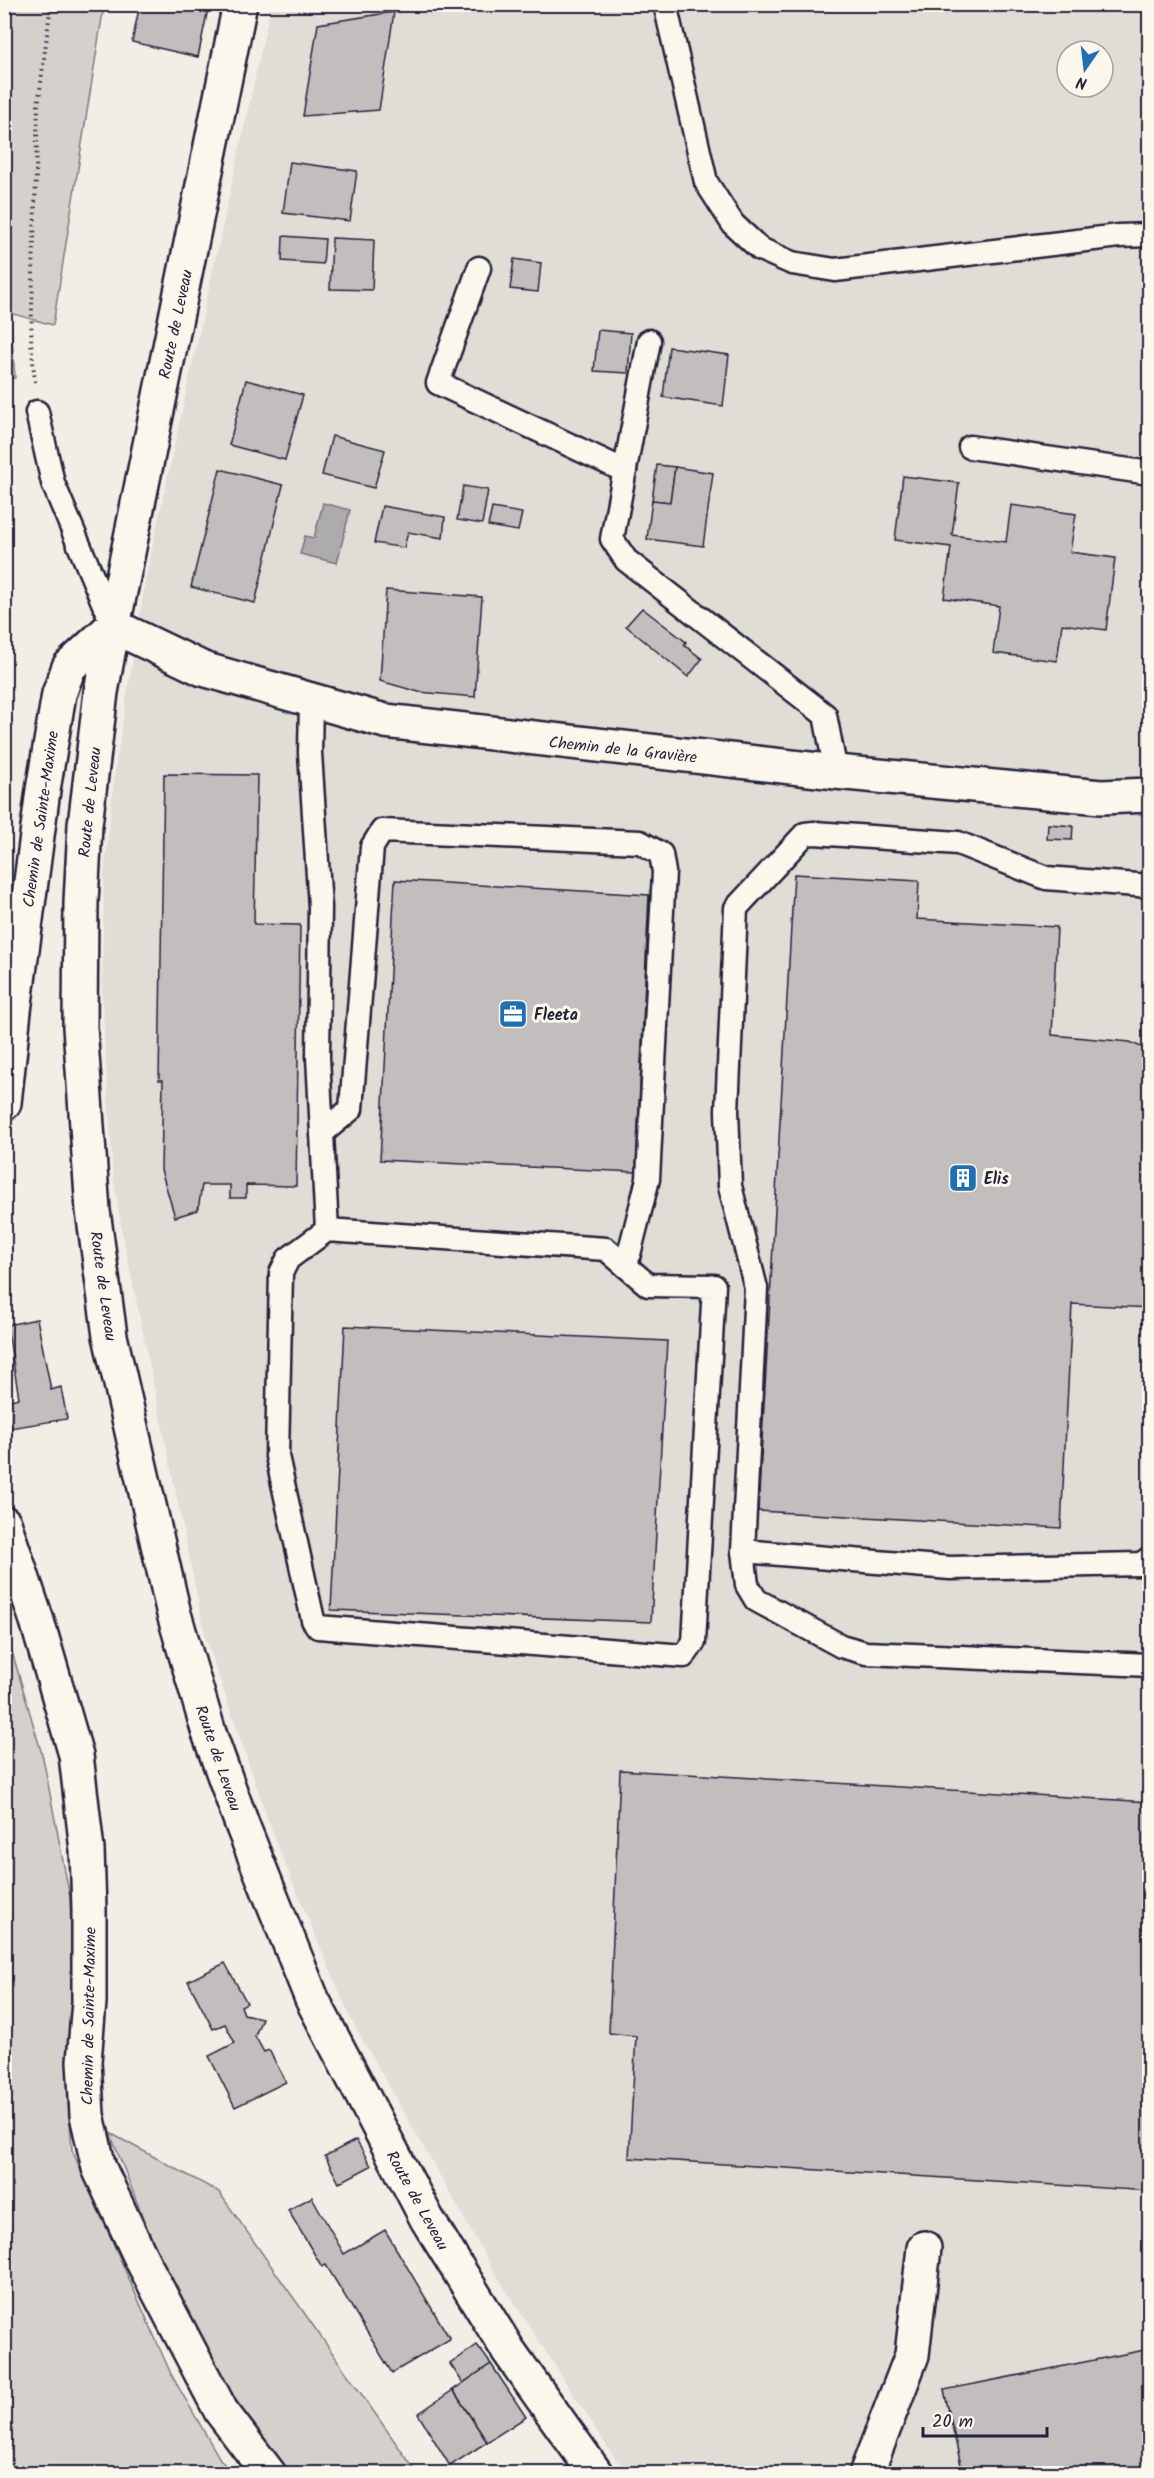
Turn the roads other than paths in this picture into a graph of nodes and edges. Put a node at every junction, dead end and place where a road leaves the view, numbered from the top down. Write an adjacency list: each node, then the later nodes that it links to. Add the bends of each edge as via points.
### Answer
1 (240, 4): 10 (street, Route de Leveau)
2 (665, 4): 3 (lane, via 706,182 733,224 760,249 792,263 834,270 1119,236)
3 (1149, 236)
4 (479, 268): 8 (lane, via 438,383)
5 (649, 341): 8 (lane)
6 (38, 412): 10 (lane, via 53,483)
7 (970, 447): 9 (lane)
8 (625, 471): 12 (lane, via 612,539 627,560 825,716)
9 (1149, 473)
10 (113, 626): 11 (street, Chemin de la Gravière, via 203,669); 15 (street, Chemin de Sainte-Maxime, via 69,668 59,694 43,790); 25 (street, Route de Leveau, via 85,825 80,1027 93,1211 110,1336 174,1614 224,1775 312,1999 427,2219 508,2350)
11 (311, 701): 12 (street, Chemin de la Gravière, via 385,720 450,729); 16 (lane, via 310,753 320,907 318,1057)
12 (836, 772): 13 (street, Chemin de la Gravière, via 1101,797)
13 (1149, 795)
14 (1149, 886): 20 (lane, via 1046,878 958,843 814,832 806,834 736,908 727,1111 730,1186 756,1288)
15 (4, 1103)
16 (322, 1133): 17 (lane); 18 (lane, via 351,1109 372,847 382,831 640,842 661,854 664,872 648,1179)
17 (327, 1230): 18 (lane, via 606,1249); 18 (lane, via 288,1259 281,1273 277,1456 313,1620 318,1627 684,1656 694,1642 714,1286 648,1285)
18 (626, 1266)
19 (4, 1523): 24 (street, Chemin de Sainte-Maxime, via 76,1755 89,1909 89,2002 84,2061 87,2115 99,2168 221,2411)
20 (743, 1551): 21 (lane, via 950,1568 1141,1564); 22 (lane, via 747,1585 756,1600 841,1646 866,1653)
21 (1149, 1558)
22 (1149, 1665)
23 (924, 2248): 26 (street, via 912,2355)
24 (269, 2474)
25 (596, 2474)
26 (866, 2474)

